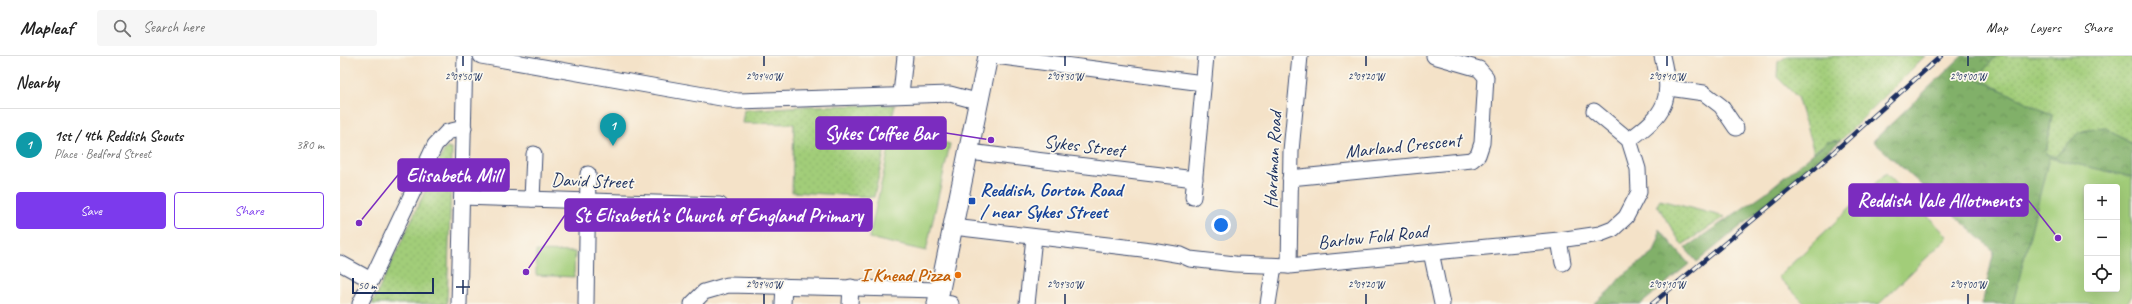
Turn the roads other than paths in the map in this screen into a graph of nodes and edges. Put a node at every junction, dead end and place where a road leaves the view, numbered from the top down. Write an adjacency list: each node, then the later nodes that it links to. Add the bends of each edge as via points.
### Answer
1 (465, 56): 15 (street)
2 (481, 56): 12 (street, via 738,101)
3 (905, 56): 12 (street)
4 (988, 56): 13 (main road)
5 (995, 56): 10 (street)
6 (1206, 56): 10 (street)
7 (1300, 56): 21 (street, Hardman Road)
8 (1434, 56): 21 (street, Marland Crescent, via 1479,70 1486,77 1482,143 1478,155 1472,160)
9 (1662, 56): 11 (street)
10 (1203, 83): 22 (street)
11 (1669, 88): 16 (street, via 1704,93 1721,106); 17 (street, via 1659,113 1647,127)
12 (901, 94): 13 (street, via 950,94)
13 (980, 102): 18 (main road)
14 (1594, 111): 17 (street)
15 (464, 128): 23 (street); 36 (street, via 447,132 435,145)
16 (1736, 128)
17 (1629, 140): 30 (street, Barlow Fold Road, via 1638,169 1639,192 1626,217 1613,229 1600,234)
18 (969, 152): 22 (street, Sykes Street); 28 (main road)
19 (534, 154): 25 (street)
20 (588, 174): 26 (street)
21 (1290, 178): 35 (street, Hardman Road)
22 (1194, 179): 24 (street)
23 (462, 196): 25 (street, David Street); 41 (street)
24 (1193, 197)
25 (532, 199): 26 (street, David Street)
26 (588, 202): 27 (street, David Street); 42 (street)
27 (720, 205)
28 (954, 227): 29 (street, Barlow Fold Road); 39 (main road)
29 (1034, 237): 34 (street, Barlow Fold Road, via 1151,250 1181,255 1190,260); 46 (street)
30 (1559, 240): 31 (street, Barlow Fold Road); 33 (street)
31 (1431, 252): 35 (street, Barlow Fold Road); 48 (street)
32 (340, 264): 36 (street)
33 (1564, 265)
34 (1274, 266): 35 (street, Barlow Fold Road); 47 (street)
35 (1289, 266)
36 (371, 280): 40 (street)
37 (784, 286): 38 (street); 43 (street, via 721,287 704,292); 44 (street)
38 (851, 287): 39 (street); 45 (street)
39 (941, 300)
40 (360, 304)
41 (459, 304)
42 (586, 304)
43 (692, 304)
44 (783, 304)
45 (850, 304)
46 (1027, 304)
47 (1268, 304)
48 (1442, 304)

